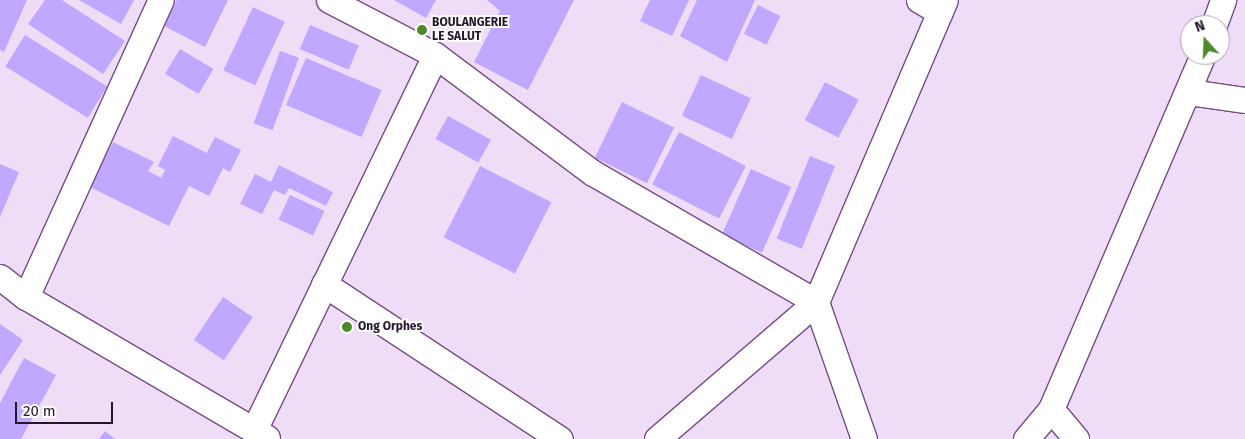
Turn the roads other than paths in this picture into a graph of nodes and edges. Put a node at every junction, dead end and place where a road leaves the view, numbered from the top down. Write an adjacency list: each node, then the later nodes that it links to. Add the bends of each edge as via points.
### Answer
1 (161, 0): 13 (street)
2 (329, 0): 7 (street)
3 (919, 0): 5 (street)
4 (1223, 0): 6 (street)
5 (942, 6): 14 (street)
6 (1218, 15)
7 (435, 55): 12 (street); 14 (street, via 593,173)
8 (1199, 65): 9 (street)
9 (1189, 92): 10 (street); 15 (street)
10 (1245, 100)
11 (0, 276): 13 (street)
12 (324, 284): 16 (street); 17 (street)
13 (26, 297): 16 (street)
14 (816, 302): 18 (street); 19 (street)
15 (1050, 409): 20 (street); 21 (street)
16 (261, 434)
17 (560, 439)
18 (657, 439)
19 (864, 439)
20 (1026, 439)
21 (1076, 439)

